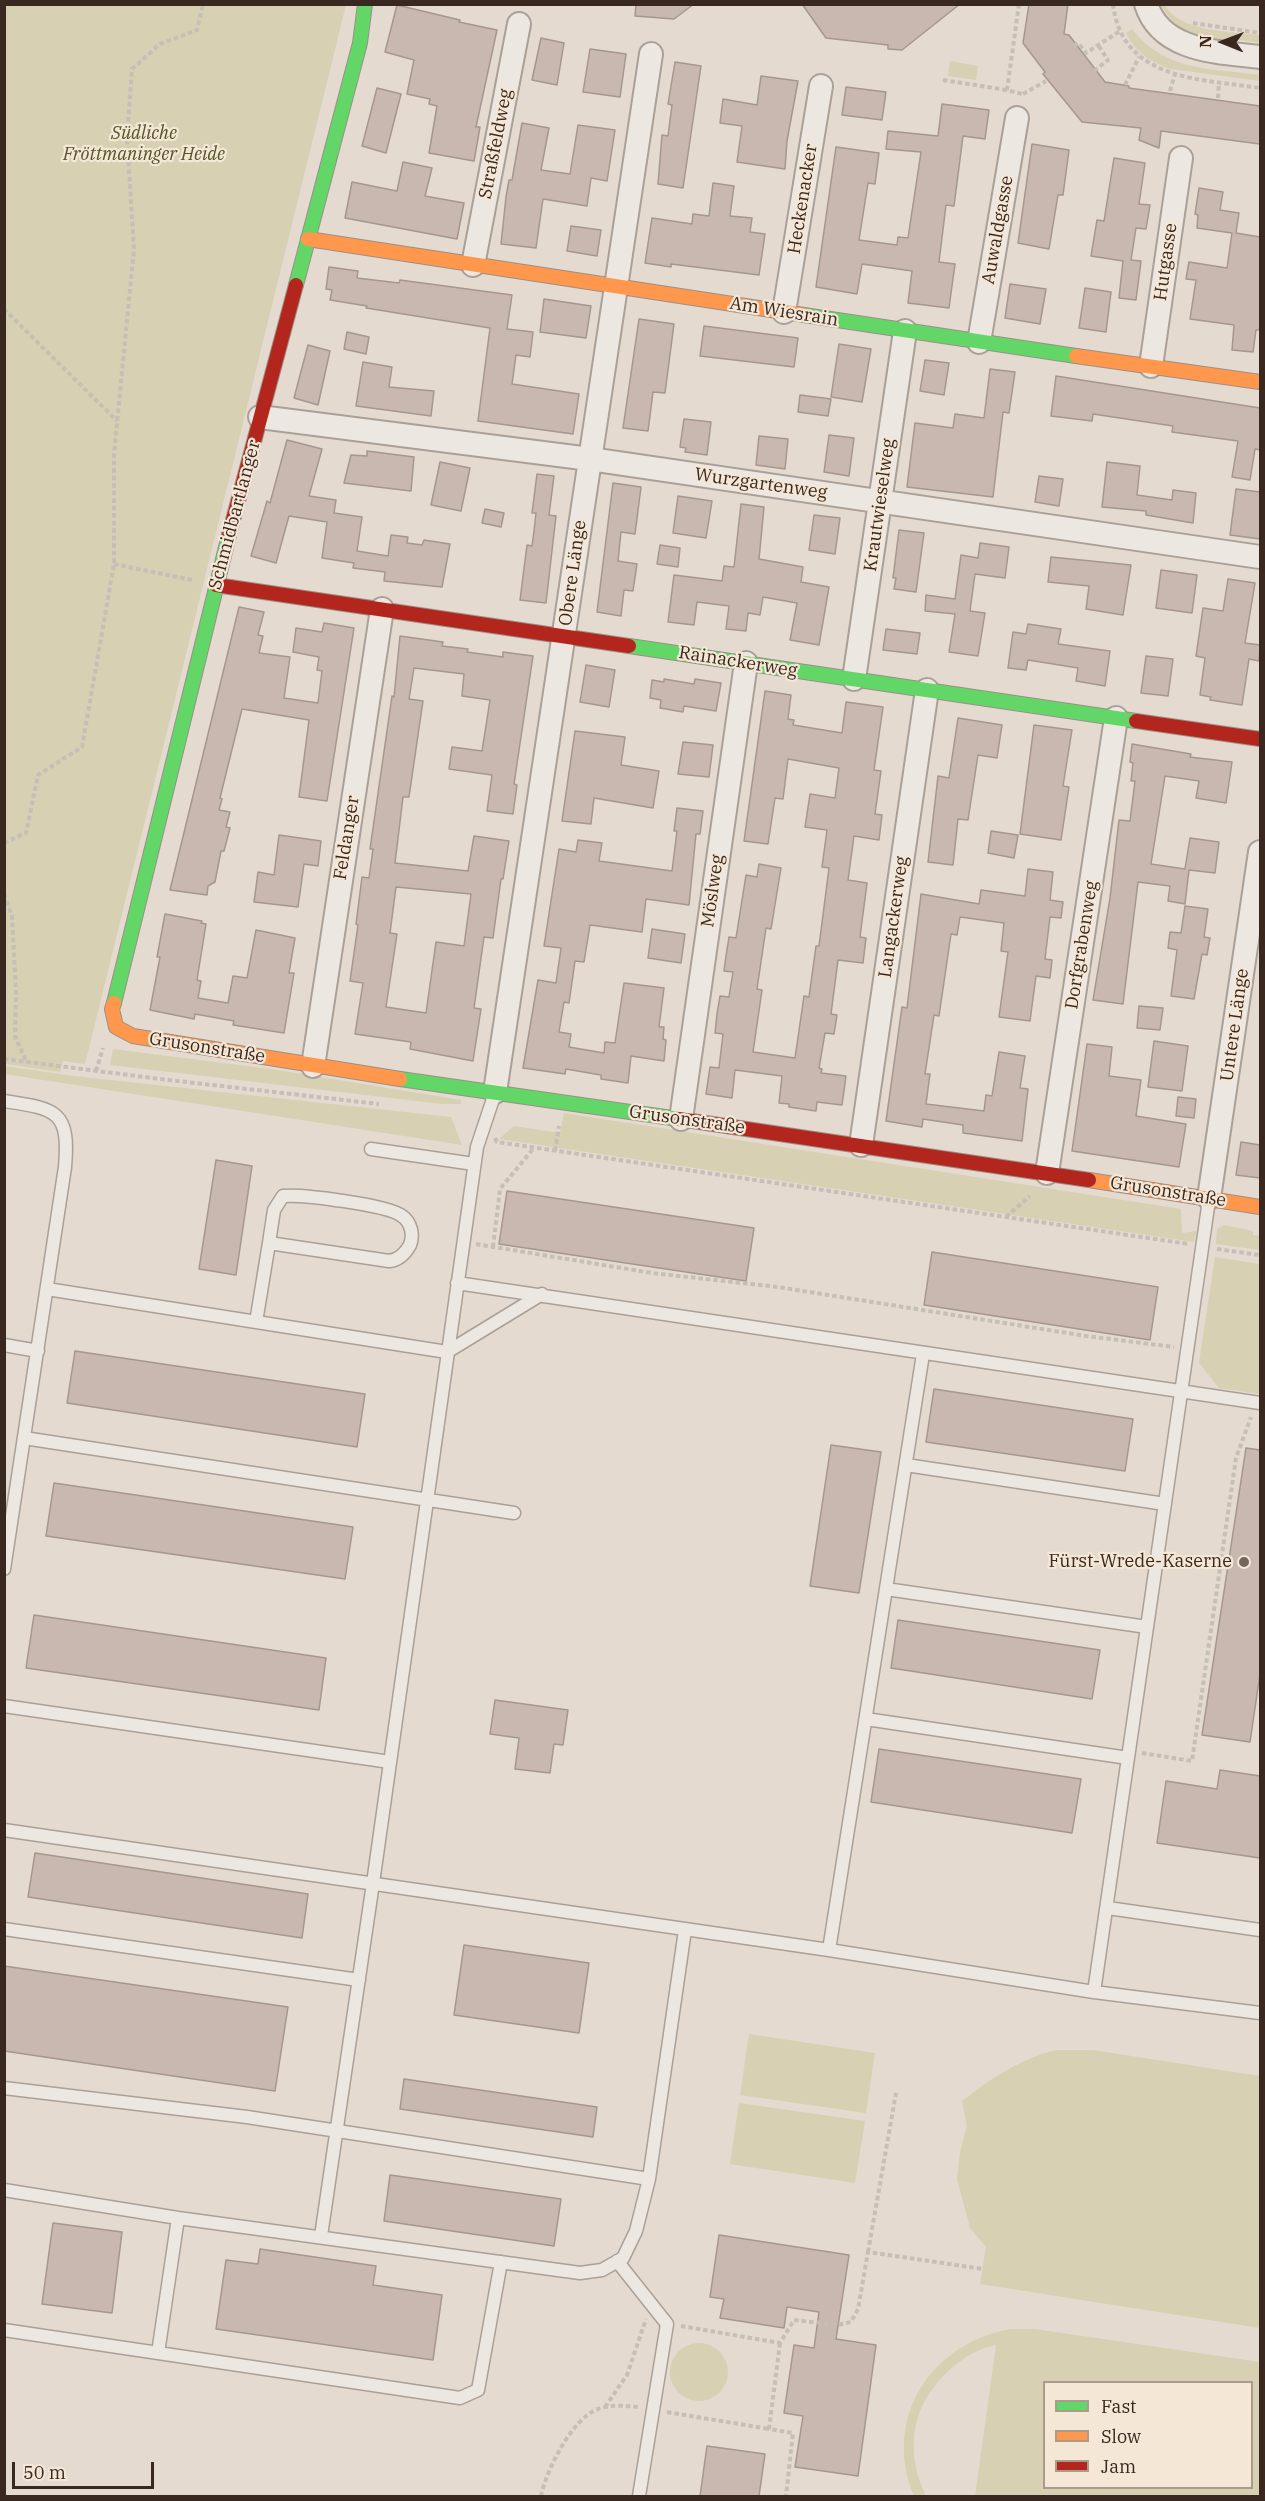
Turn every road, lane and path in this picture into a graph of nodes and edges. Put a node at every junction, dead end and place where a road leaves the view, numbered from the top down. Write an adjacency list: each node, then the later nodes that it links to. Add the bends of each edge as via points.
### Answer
1 (203, 4): 37 (path, via 197,30 160,44 132,69 127,138 134,249)
2 (365, 4): 27 (street, Schmidbartlanger, via 360,43)
3 (1019, 4): 21 (path)
4 (1146, 4): 13 (street, via 1156,25 1169,36 1195,48)
5 (1185, 20): 8 (path)
6 (519, 24): 28 (street, Straßfeldweg)
7 (1120, 31): 9 (path)
8 (1260, 33)
9 (1098, 45): 10 (path, via 1086,52 1078,43); 14 (path, via 1108,60)
10 (1074, 46)
11 (651, 54): 29 (street, Obere Länge)
12 (1139, 57): 19 (path)
13 (1260, 57)
14 (1094, 71)
15 (1175, 74): 22 (path)
16 (943, 80): 21 (path)
17 (1046, 81): 23 (path)
18 (1219, 82): 24 (path)
19 (1125, 85)
20 (821, 86): 31 (street, Heckenacker)
21 (1007, 90): 23 (path)
22 (1170, 91)
23 (1022, 94): 25 (path)
24 (1218, 98)
25 (1019, 109): 33 (street, Auwaldgasse)
26 (1181, 158): 34 (street, Hutgasse)
27 (308, 239): 28 (street, Am Wiesrain); 36 (street, Schmidbartlanger)
28 (473, 265): 29 (street, Am Wiesrain)
29 (616, 287): 31 (street, Am Wiesrain); 38 (street, Obere Länge)
30 (4, 309): 37 (path)
31 (784, 312): 32 (street, Am Wiesrain)
32 (905, 332): 33 (street, Am Wiesrain); 39 (street, Krautwieselweg)
33 (979, 342): 34 (street, Am Wiesrain)
34 (1152, 366): 35 (street, Am Wiesrain)
35 (1260, 382)
36 (260, 417): 38 (street, Wurzgartenweg); 42 (street, Schmidbartlanger)
37 (117, 421): 41 (path)
38 (590, 459): 39 (street, Wurzgartenweg); 44 (street, Obere Länge)
39 (880, 501): 40 (street, Wurzgartenweg); 46 (street, Krautwieselweg)
40 (1260, 557)
41 (114, 564): 42 (path); 50 (path, via 82,747 38,775 26,832)
42 (216, 585): 43 (street, Rainackerweg); 53 (street, Schmidbartlanger, via 112,1009)
43 (382, 609): 44 (street, Rainackerweg); 56 (street, Feldanger)
44 (564, 635): 45 (street, Rainackerweg); 57 (street, Obere Länge)
45 (746, 663): 46 (street, Rainackerweg); 61 (street, Möslweg)
46 (854, 679): 47 (street, Rainackerweg)
47 (927, 690): 48 (street, Rainackerweg); 62 (street, Langackerweg)
48 (1116, 718): 49 (street, Rainackerweg); 66 (street, Dorfgrabenweg)
49 (1260, 739)
50 (4, 843)
51 (1260, 852): 67 (street, Untere Länge)
52 (4, 894): 55 (path, via 12,916 15,1036)
53 (116, 1027): 56 (street, Grusonstraße, via 132,1036 155,1041)
54 (4, 1059): 55 (path)
55 (26, 1062): 59 (path)
56 (313, 1066): 57 (street, Grusonstraße)
57 (495, 1092): 60 (lane); 61 (street, Grusonstraße)
58 (4, 1101): 75 (lane, via 41,1107 56,1114 64,1127 65,1167)
59 (386, 1104)
60 (486, 1118): 63 (path, via 497,1142); 65 (lane)
61 (681, 1119): 62 (street, Grusonstraße)
62 (861, 1144): 66 (street, Grusonstraße)
63 (534, 1148): 71 (path); 72 (path, via 500,1189)
64 (371, 1149): 65 (lane)
65 (474, 1164): 69 (lane)
66 (1047, 1173): 67 (street, Grusonstraße)
67 (1209, 1198): 68 (street, Grusonstraße); 71 (lane)
68 (1260, 1207)
69 (463, 1242): 72 (path); 74 (lane)
70 (269, 1243): 70 (lane, via 389,1262 405,1252 412,1231 403,1216 381,1208 283,1196 274,1210); 77 (lane)
71 (1202, 1246): 73 (path); 79 (lane)
72 (493, 1247): 79 (path)
73 (1260, 1255)
74 (457, 1283): 76 (lane); 81 (lane)
75 (47, 1289): 77 (lane); 80 (lane)
76 (542, 1294): 81 (lane); 82 (lane)
77 (256, 1322): 81 (lane)
78 (4, 1345): 80 (lane)
79 (1187, 1348): 83 (lane)
80 (38, 1351): 85 (lane)
81 (447, 1352): 87 (lane)
82 (923, 1354): 83 (lane); 86 (lane)
83 (1181, 1392): 84 (lane); 88 (lane)
84 (1258, 1403): 96 (path, via 1236,1458 1192,1761)
85 (24, 1438): 87 (lane); 90 (lane)
86 (906, 1465): 88 (lane); 92 (lane)
87 (427, 1499): 89 (lane); 97 (lane)
88 (1165, 1504): 93 (lane)
89 (514, 1513)
90 (6, 1554): 91 (lane)
91 (4, 1569)
92 (886, 1589): 93 (lane); 95 (lane)
93 (1147, 1627): 96 (lane)
94 (4, 1706): 97 (lane)
95 (866, 1719): 96 (lane); 104 (lane)
96 (1129, 1754): 100 (lane)
97 (390, 1762): 99 (lane)
98 (4, 1830): 99 (lane)
99 (373, 1883): 102 (lane); 105 (lane)
100 (1108, 1908): 103 (lane); 106 (lane)
101 (4, 1929): 105 (lane)
102 (685, 1930): 104 (lane); 111 (lane)
103 (1260, 1930)
104 (829, 1950): 106 (lane)
105 (359, 1980): 110 (lane)
106 (1095, 1992): 107 (lane)
107 (1260, 2013)
108 (4, 2088): 110 (lane)
109 (896, 2093): 115 (path)
110 (336, 2130): 111 (lane); 114 (lane)
111 (649, 2179): 116 (lane, via 636,2231 623,2258)
112 (4, 2190): 113 (lane)
113 (178, 2218): 114 (lane); 123 (lane)
114 (321, 2236): 117 (lane)
115 (868, 2252): 118 (path); 122 (path, via 858,2310 851,2322 838,2325 794,2320)
116 (616, 2261): 117 (lane, via 602,2270 580,2273); 119 (lane)
117 (501, 2262): 123 (lane, via 478,2390 460,2398)
118 (983, 2269)
119 (650, 2303): 120 (lane); 124 (path, via 627,2375)
120 (667, 2324): 122 (path); 125 (lane)
121 (4, 2330): 123 (lane)
122 (780, 2343): 126 (path, via 770,2429 793,2433)
123 (158, 2353)
124 (605, 2408)
125 (639, 2496)
126 (786, 2496)

